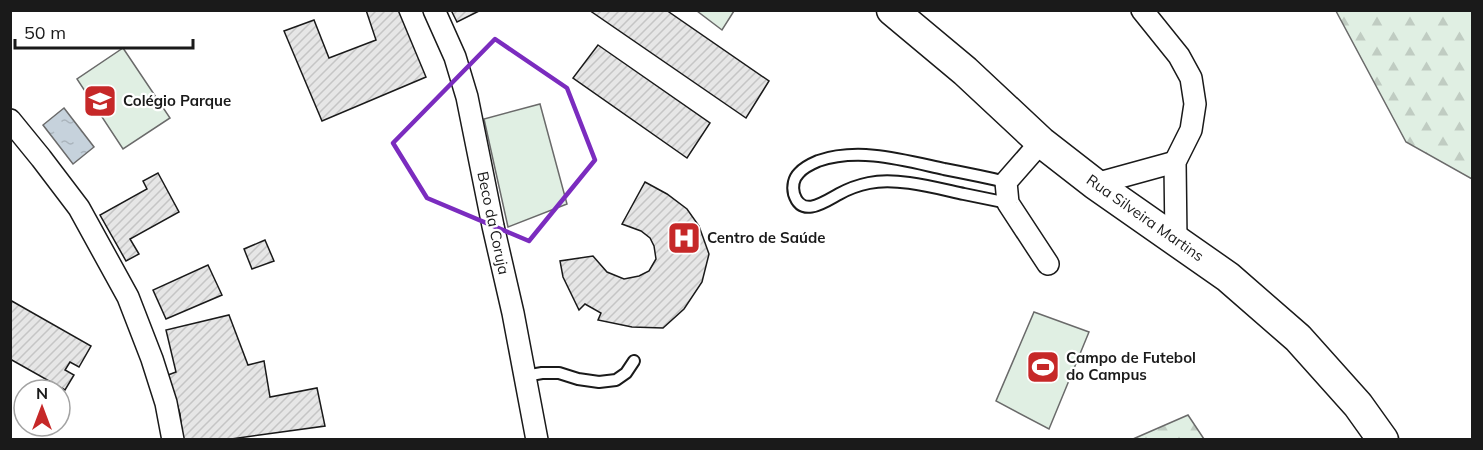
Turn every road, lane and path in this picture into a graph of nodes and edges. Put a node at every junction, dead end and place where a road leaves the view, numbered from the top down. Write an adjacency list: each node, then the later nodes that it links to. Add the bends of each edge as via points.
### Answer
1 (434, 10): 13 (street, Beco da Coruja, via 467,97)
2 (892, 10): 5 (main road, Rua Silveira Martins, via 965,70)
3 (1142, 10): 6 (street, via 1179,56 1191,78 1195,104 1191,130)
4 (10, 120): 14 (street, via 79,208 128,297 153,359)
5 (1041, 142): 7 (street); 8 (main road, Rua Silveira Martins)
6 (1175, 162): 8 (street); 10 (street)
7 (1006, 182): 9 (street); 9 (lane, via 865,155 841,156 812,164 802,169 793,186 798,202 814,207 870,183 896,182)
8 (1095, 184): 10 (main road, Rua Silveira Martins)
9 (1008, 203): 11 (street)
10 (1176, 240): 16 (main road, Rua Silveira Martins, via 1228,277 1298,338 1358,405)
11 (1048, 264)
12 (634, 361): 13 (lane, via 616,380 599,382 559,373)
13 (525, 376): 15 (street, Beco da Coruja)
14 (173, 440)
15 (537, 440)
16 (1383, 440)

